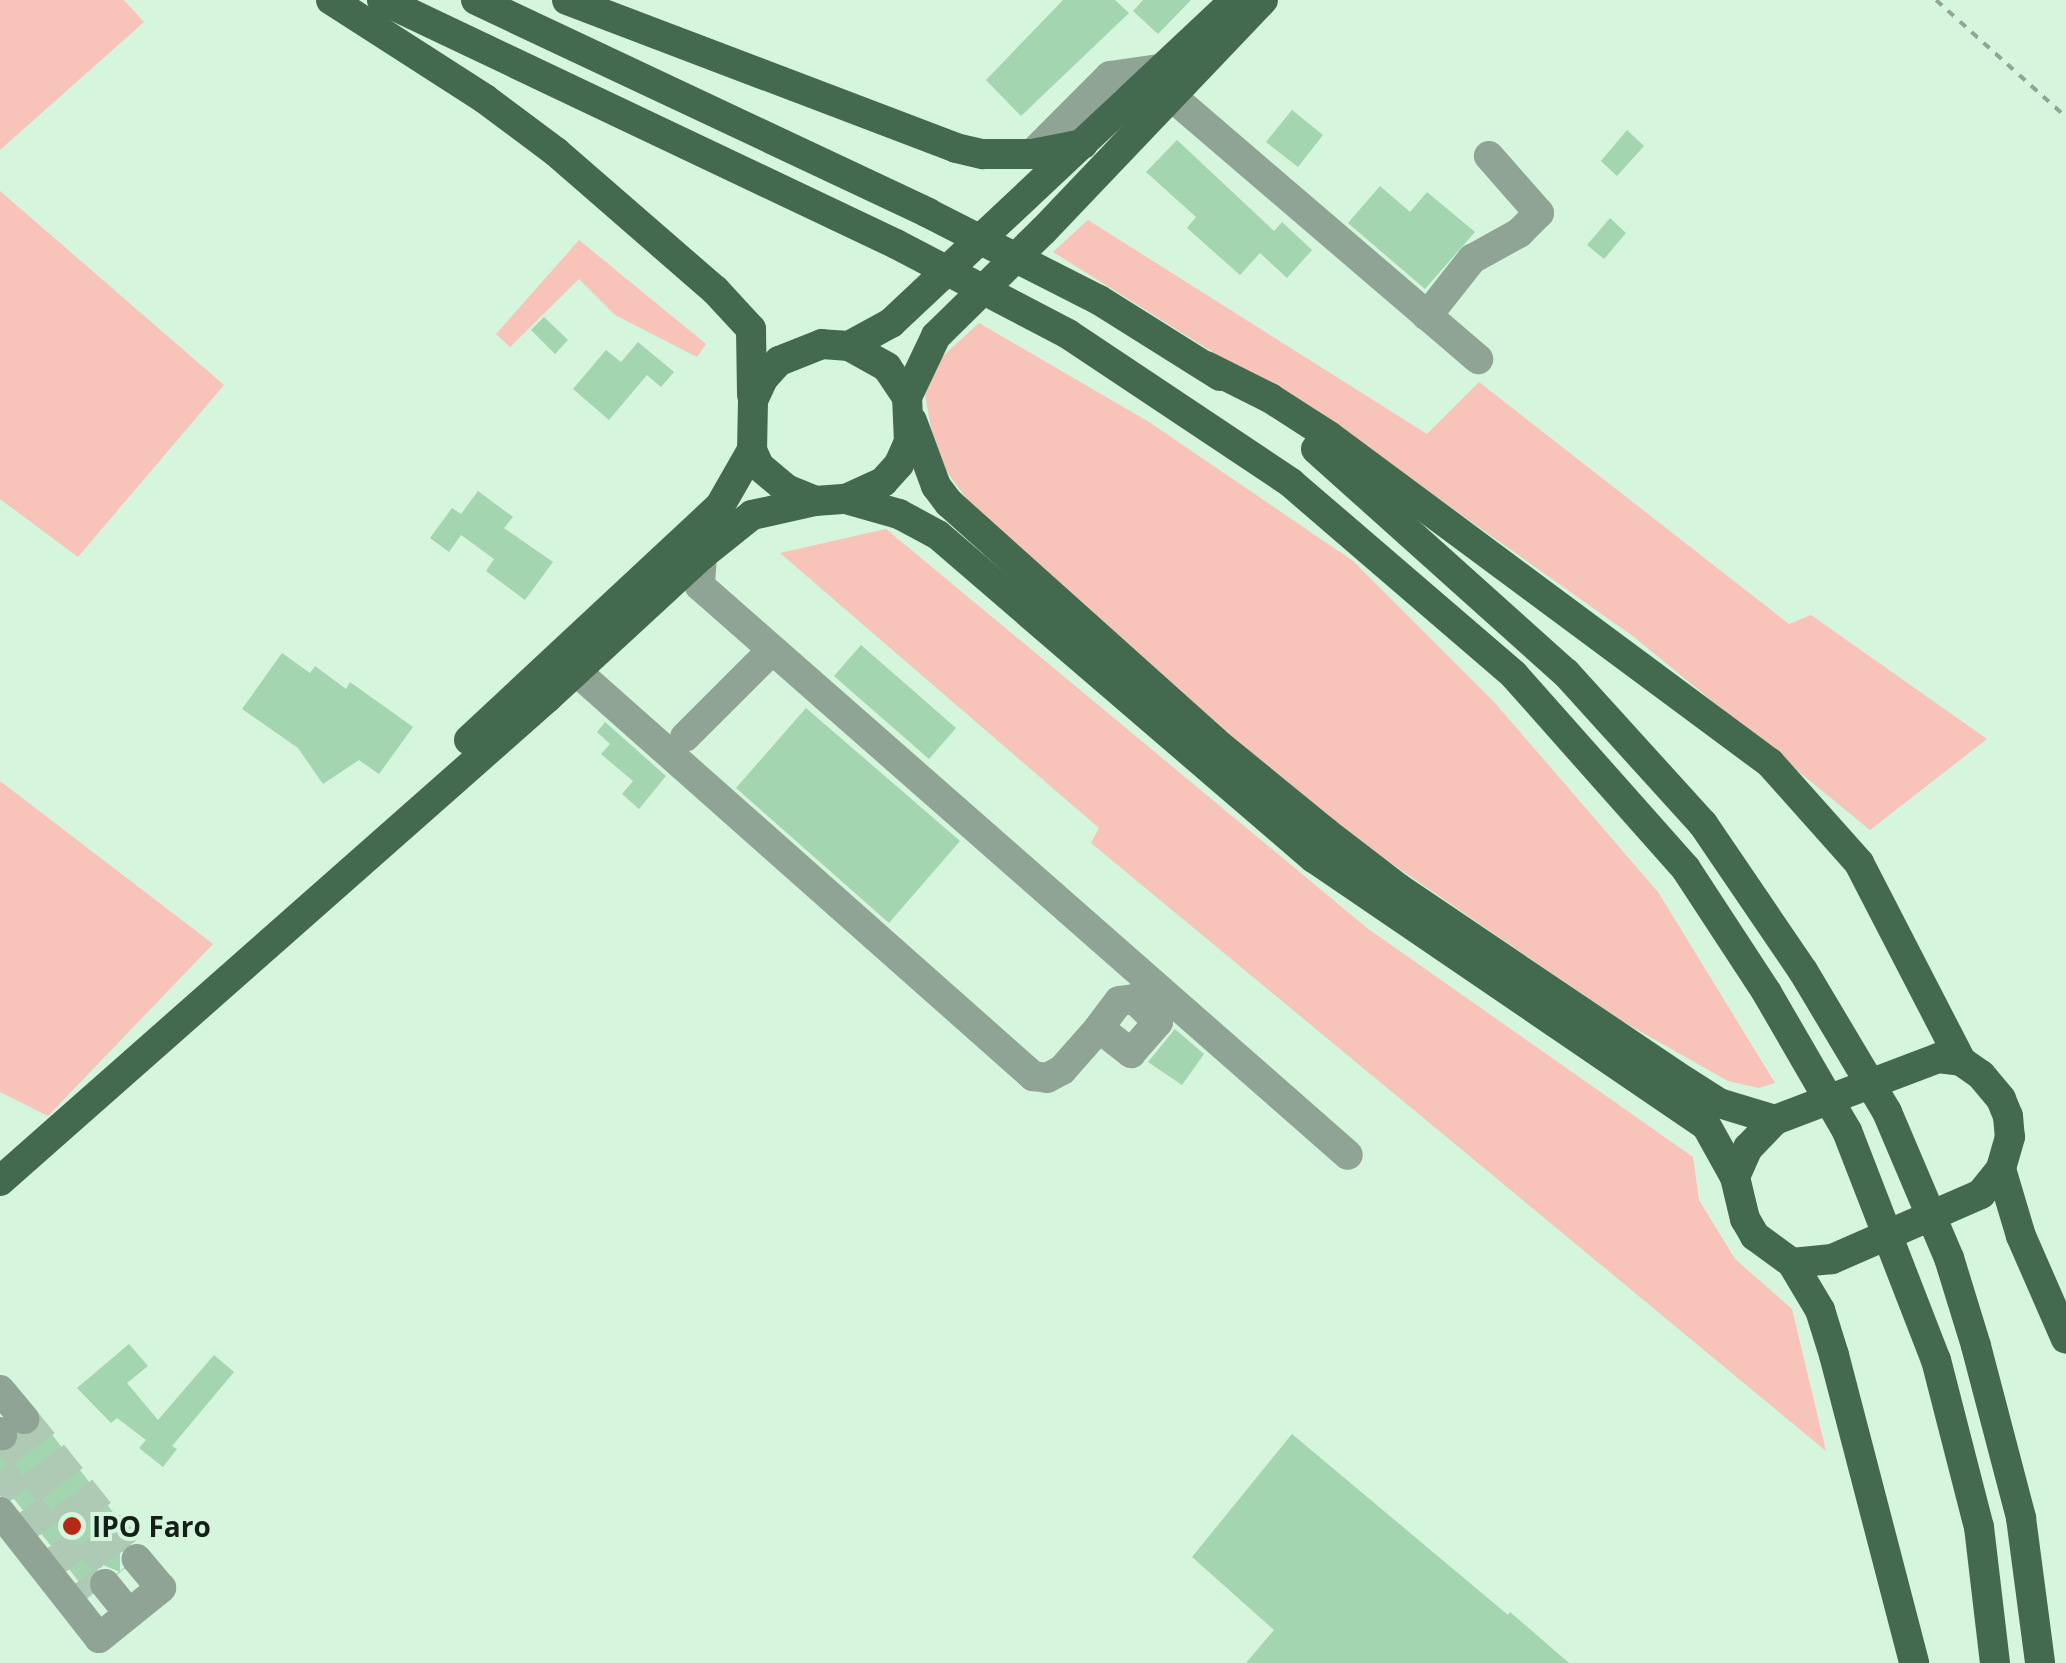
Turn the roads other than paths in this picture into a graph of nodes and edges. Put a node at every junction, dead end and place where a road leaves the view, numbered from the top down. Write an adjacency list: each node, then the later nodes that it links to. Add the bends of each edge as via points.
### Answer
1 (332, 0): 16 (main road, via 556,152 742,316 754,344)
2 (382, 0): 40 (main road, bridge, via 896,244 1068,334 1291,482 1514,674 1686,869 1847,1131 1936,1360 1979,1527)
3 (476, 0): 14 (main road, bridge, via 928,213 1100,300)
4 (567, 0): 9 (main road, via 956,148)
5 (1235, 0): 7 (main road)
6 (1263, 0): 7 (main road)
7 (1164, 82): 8 (main road); 9 (street, via 1110,76); 11 (street); 15 (main road, via 1043,231 936,336)
8 (1083, 144): 9 (main road); 12 (main road, via 891,323)
9 (1032, 154)
10 (1489, 156): 11 (street, via 1539,212 1519,232 1472,258)
11 (1426, 316): 13 (street)
12 (849, 346): 15 (main road, via 886,367); 16 (main road, via 822,344 778,361 753,400)
13 (1478, 359)
14 (1206, 366): 27 (main road, via 1329,436 1770,763 1859,863); 41 (main road, bridge, via 1322,454 1566,673 1703,824 1803,972 1888,1112 1949,1258 2022,1518)
15 (909, 408): 18 (main road, via 909,442 899,464 883,482); 28 (main road, via 948,503 1325,832 1675,1076 1719,1102)
16 (751, 437): 17 (main road, via 771,479); 25 (main road, via 720,506 437,771)
17 (814, 500): 18 (main road); 19 (main road, via 752,515)
18 (846, 500): 31 (main road, via 899,514 938,535 1314,858 1706,1125)
19 (702, 554): 20 (main road); 21 (street, via 700,586)
20 (658, 595): 21 (street, via 691,593); 23 (main road)
21 (716, 601): 22 (street)
22 (772, 650): 24 (street); 29 (street)
23 (576, 671): 25 (main road); 26 (street, via 1034,1076 1062,1070)
24 (684, 737)
25 (277, 937): 32 (main road)
26 (1099, 1028)
27 (1961, 1061): 28 (main road, via 1911,1065); 30 (main road, via 1992,1085 2008,1116)
28 (1775, 1120): 31 (main road, via 1748,1148)
29 (1348, 1155)
30 (2001, 1169): 33 (main road, via 1963,1205 1852,1252); 34 (main road, via 2021,1236)
31 (1735, 1177): 33 (main road, via 1756,1236)
32 (0, 1182)
33 (1792, 1262): 39 (main road, via 1820,1310 1834,1355)
34 (2066, 1340)
35 (0, 1390): 36 (street)
36 (8, 1426)
37 (0, 1512): 38 (street, via 99,1638 134,1609)
38 (116, 1576)
39 (1914, 1663)
40 (1995, 1663)
41 (2040, 1663)

